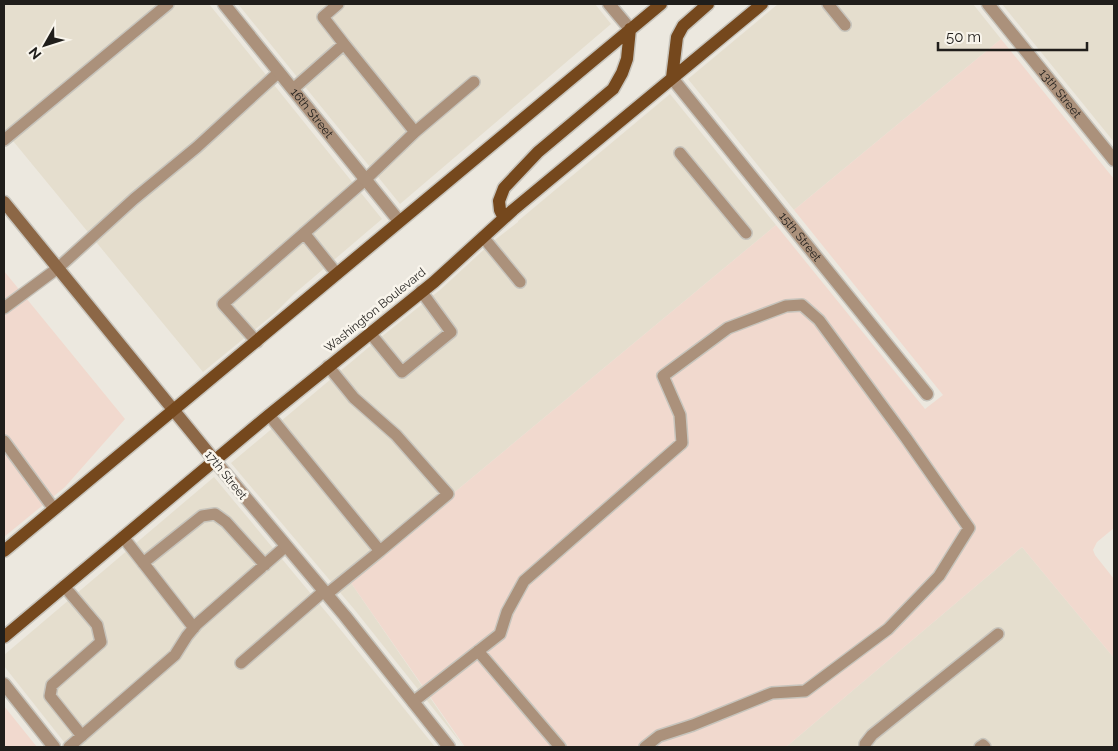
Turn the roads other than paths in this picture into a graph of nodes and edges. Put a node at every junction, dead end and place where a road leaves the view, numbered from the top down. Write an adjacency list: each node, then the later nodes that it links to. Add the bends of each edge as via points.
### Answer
1 (168, 4): 18 (lane)
2 (224, 4): 13 (street, 16th Street)
3 (338, 4): 12 (lane, via 323,17)
4 (610, 4): 11 (street)
5 (661, 4): 11 (main road)
6 (708, 4): 14 (main road, via 683,26 677,37)
7 (762, 4): 14 (main road, Washington Boulevard)
8 (828, 4): 10 (lane)
9 (988, 4): 20 (street, 13th Street)
10 (846, 24)
11 (630, 29): 23 (main road, via 627,59 613,89 538,152 504,188 499,201); 24 (main road)
12 (344, 44): 16 (lane); 17 (lane)
13 (279, 72): 16 (street, 16th Street); 28 (lane)
14 (672, 78): 23 (main road, Washington Boulevard); 36 (street, 15th Street)
15 (474, 82): 17 (lane)
16 (293, 89): 21 (street, 16th Street)
17 (415, 132): 21 (lane)
18 (4, 140)
19 (680, 153): 25 (lane)
20 (1114, 160)
21 (365, 180): 24 (street, 16th Street); 26 (lane)
22 (4, 202): 28 (main road, 17th Street)
23 (504, 218): 27 (main road, Washington Boulevard)
24 (399, 221): 29 (main road)
25 (746, 233)
26 (304, 234): 29 (lane); 34 (lane, via 223,304)
27 (483, 237): 30 (lane); 31 (main road, Washington Boulevard)
28 (58, 268): 32 (lane); 37 (main road, 17th Street)
29 (337, 274): 34 (main road)
30 (520, 282)
31 (421, 291): 33 (main road, Washington Boulevard); 33 (lane, via 451,332 402,372)
32 (4, 308)
33 (370, 332): 35 (main road, Washington Boulevard)
34 (257, 342): 37 (main road)
35 (328, 366): 38 (main road, Washington Boulevard); 45 (lane, via 354,398 396,435 448,494)
36 (927, 394)
37 (173, 410): 40 (main road, 17th Street); 41 (main road)
38 (268, 415): 40 (main road, Washington Boulevard); 45 (lane)
39 (4, 441): 41 (lane)
40 (215, 461): 42 (main road, Washington Boulevard); 43 (street, 17th Street)
41 (54, 509): 44 (main road)
42 (123, 537): 46 (lane); 48 (main road, Washington Boulevard)
43 (286, 546): 47 (lane); 49 (street, 17th Street)
44 (4, 551)
45 (380, 551): 49 (lane)
46 (143, 563): 47 (lane, via 202,516 215,514); 50 (lane)
47 (264, 565): 50 (lane)
48 (64, 586): 52 (main road, Washington Boulevard); 57 (lane, via 97,625 101,642 52,685 50,696)
49 (325, 593): 54 (lane); 56 (street, 17th Street)
50 (194, 628): 57 (lane, via 175,655)
51 (998, 634): 63 (lane, via 872,735)
52 (4, 637)
53 (478, 651): 56 (lane); 61 (lane); 62 (lane, via 500,634 507,612 524,581 682,443 680,415 663,376 728,328 786,306 802,305 819,320 969,528 939,576 888,629 805,691 772,693 659,736)
54 (241, 663)
55 (4, 684): 58 (street)
56 (413, 702): 60 (street, 17th Street)
57 (82, 736): 59 (lane)
58 (54, 747)
59 (69, 747)
60 (449, 747)
61 (560, 747)
62 (645, 747)
63 (865, 747)
64 (980, 747): 65 (lane)
65 (985, 747)

